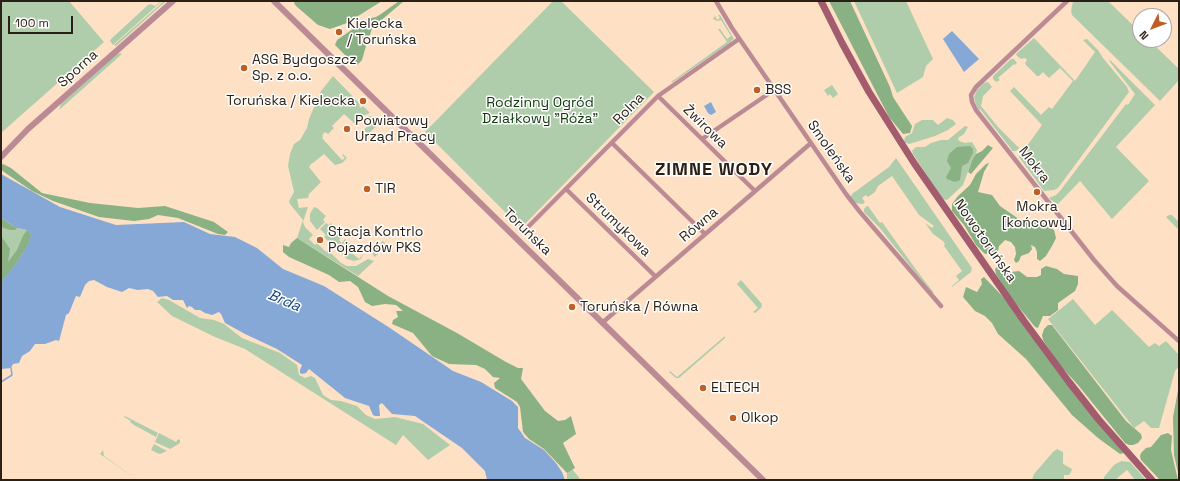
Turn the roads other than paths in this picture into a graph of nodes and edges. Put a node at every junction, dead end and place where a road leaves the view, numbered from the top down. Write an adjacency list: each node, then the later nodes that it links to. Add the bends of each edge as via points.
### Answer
1 (173, 1): 12 (street, Sporna, via 28,129)
2 (274, 1): 19 (street, Toruńska)
3 (716, 1): 6 (street, Smoleńska)
4 (820, 1): 22 (main road, Nowotoruńska, via 869,92 1024,321 1099,420)
5 (1067, 1): 20 (street, Mokra, via 976,86 972,102 1094,260 1117,286)
6 (739, 39): 7 (street, Smoleńska); 8 (street, Rolna)
7 (774, 90): 9 (street); 11 (street, Smoleńska)
8 (658, 96): 9 (street, Żwirowa); 10 (street, Rolna)
9 (702, 139): 14 (street, Żwirowa)
10 (612, 143): 13 (street, Rolna); 16 (street)
11 (811, 143): 14 (street, Równa); 18 (street, Smoleńska, via 860,212)
12 (1, 157)
13 (566, 189): 15 (street, Rolna); 17 (street, Strumykowa)
14 (755, 191): 16 (street, Równa)
15 (529, 226)
16 (705, 234): 17 (street, Równa)
17 (655, 276): 19 (street, Równa)
18 (941, 306)
19 (602, 323): 21 (street, Toruńska)
20 (1179, 341)
21 (763, 480)
22 (1152, 480)

